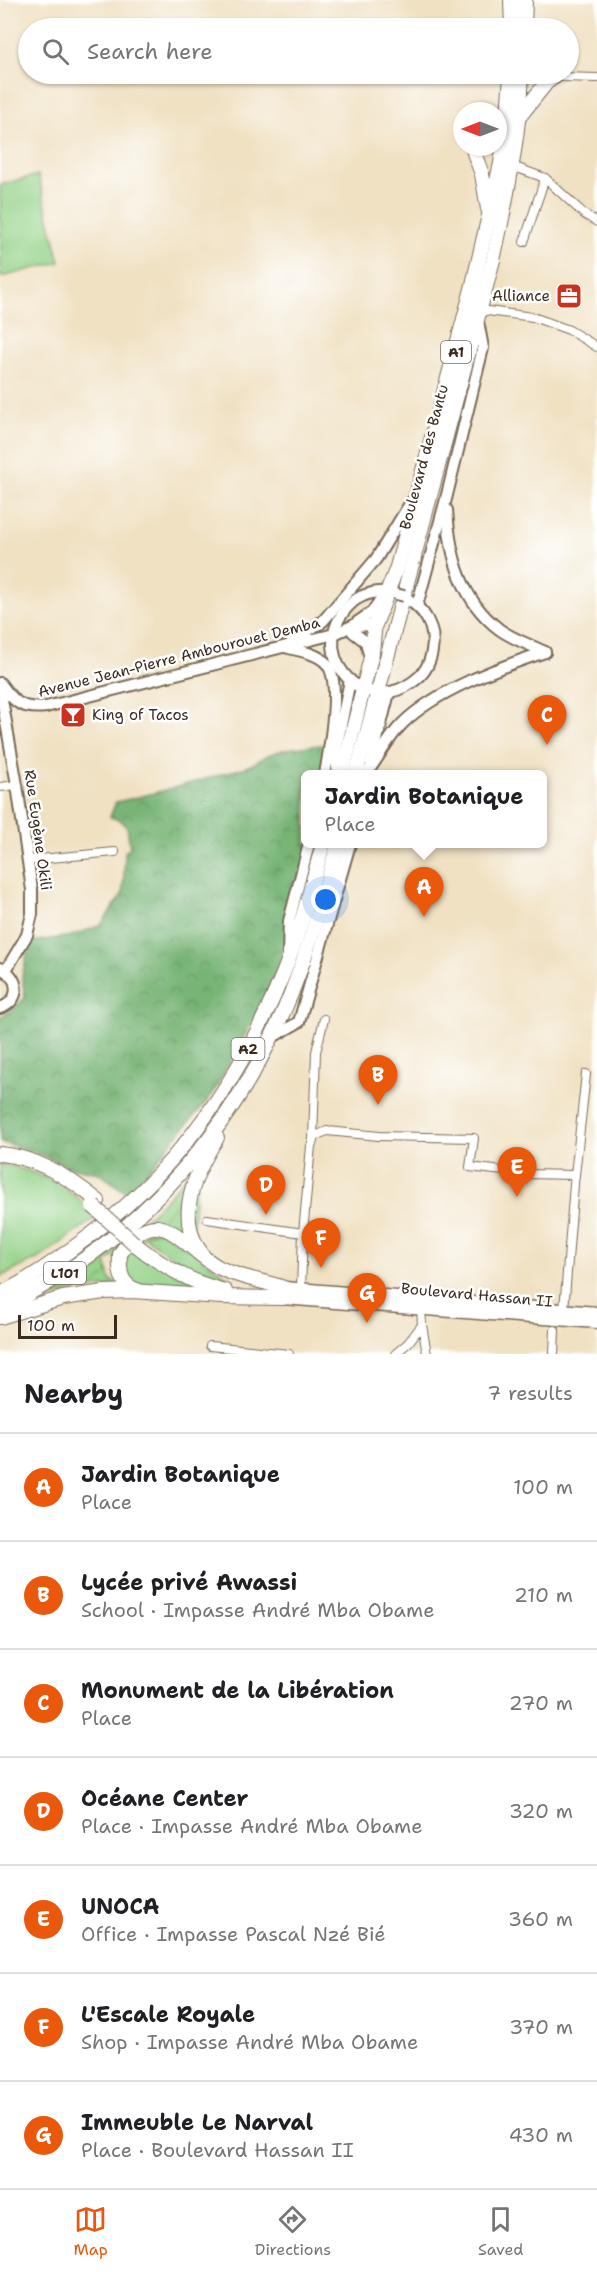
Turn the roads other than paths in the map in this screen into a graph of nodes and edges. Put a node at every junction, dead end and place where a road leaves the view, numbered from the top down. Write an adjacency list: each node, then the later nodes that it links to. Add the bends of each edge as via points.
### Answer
1 (511, 0): 3 (highway)
2 (525, 0): 4 (highway)
3 (512, 18)
4 (524, 18)
5 (579, 77): 6 (street)
6 (597, 78)
7 (511, 84): 10 (highway, Boulevard des Bantu / A1)
8 (520, 84): 10 (highway, Boulevard des Bantu / A1)
9 (545, 84): 10 (highway)
10 (513, 118): 11 (highway); 13 (highway, Boulevard des Bantu / A1); 15 (highway, Boulevard des Bantu / A1)
11 (507, 122)
12 (475, 156): 15 (highway)
13 (512, 166): 14 (street); 18 (highway, Boulevard des Bantu / A1)
14 (545, 178): 16 (street); 17 (street)
15 (490, 215): 20 (highway, Boulevard des Bantu / A1)
16 (597, 222)
17 (524, 242)
18 (479, 315): 19 (street, via 533,317 570,330); 20 (highway, Boulevard des Bantu / A1); 21 (main road, via 483,348)
19 (597, 347)
20 (425, 491): 22 (highway, Boulevard des Bantu / A1); 23 (highway, Boulevard des Bantu / A1); 25 (main road, via 376,559); 27 (highway, via 425,509 399,602)
21 (446, 499): 24 (main road); 43 (main road, via 456,570 477,606 500,630 545,652 500,667 440,696 401,724)
22 (397, 567): 23 (highway, Boulevard des Bantu / A1); 26 (main road, via 376,608)
23 (397, 598): 24 (main road); 27 (highway, Boulevard des Bantu / A1); 28 (main road, via 372,593 357,598 344,610); 35 (highway, Boulevard des Bantu)
24 (417, 606): 35 (main road, via 427,618 432,634 428,666 405,688)
25 (329, 614): 28 (main road); 29 (main road)
26 (353, 629): 27 (main road, Avenue Jean-Pierre Ambourouet Demba); 28 (main road, Avenue Jean-Pierre Ambourouet Demba); 30 (main road, via 366,642)
27 (382, 630): 30 (highway, Boulevard des Bantu); 35 (highway, via 387,642)
28 (332, 634): 29 (main road, Avenue Jean-Pierre Ambourouet Demba); 31 (main road); 32 (main road, via 335,659)
29 (284, 647): 31 (main road); 36 (main road, Avenue Jean-Pierre Ambourouet Demba, via 60,704)
30 (370, 661): 35 (highway, Boulevard des Bantu)
31 (328, 664): 38 (main road, via 336,689)
32 (350, 680): 35 (main road); 39 (main road, via 335,755)
33 (0, 683): 36 (main road, Avenue Jean-Pierre Ambourouet Demba, via 13,701)
34 (0, 688): 37 (main road, Rue Eugène Okili)
35 (377, 692): 40 (highway, Boulevard des Bantu); 41 (main road); 42 (highway, Boulevard des Bantu, via 364,746)
36 (25, 707): 37 (main road)
37 (7, 721): 44 (main road, Rue Eugène Okili)
38 (326, 770)
39 (339, 770)
40 (342, 770)
41 (364, 770)
42 (364, 770)
43 (366, 770)
44 (17, 785): 45 (street); 51 (main road, Rue Eugène Okili)
45 (0, 787)
46 (308, 848): 52 (main road, via 289,921)
47 (322, 848): 52 (highway, A2)
48 (337, 848): 56 (highway, A2, via 307,951)
49 (349, 848): 56 (main road, via 299,1022)
50 (114, 852): 51 (street)
51 (29, 860): 53 (main road, Rue Eugène Okili, via 30,924 22,945)
52 (287, 963): 68 (highway, A2, via 250,1046 212,1109 171,1160 112,1219)
53 (3, 969): 54 (main road, via 15,980 16,992 10,1003)
54 (0, 1008)
55 (324, 1019): 58 (street, via 316,1052)
56 (268, 1044): 66 (highway, A2, via 208,1138); 69 (highway, via 248,1090 208,1152 193,1184 190,1229)
57 (586, 1074): 63 (street)
58 (312, 1140): 63 (street, via 327,1131 388,1137 474,1138 470,1167 527,1174); 67 (street)
59 (0, 1148): 61 (highway)
60 (0, 1154): 61 (highway)
61 (27, 1160): 64 (highway, via 65,1177)
62 (0, 1161): 64 (highway, via 51,1178)
63 (575, 1173): 78 (street)
64 (96, 1203): 73 (highway, via 138,1241 168,1259 208,1278)
65 (207, 1219): 67 (street)
66 (124, 1230): 76 (highway, L101, via 72,1268)
67 (303, 1233): 71 (street)
68 (76, 1246): 70 (highway); 74 (highway)
69 (208, 1260): 72 (highway, via 169,1229 145,1230 120,1257 124,1282); 73 (highway)
70 (0, 1283)
71 (301, 1289): 73 (main road, Boulevard Hassan II); 78 (main road, Boulevard Hassan II)
72 (142, 1291): 73 (highway, via 221,1297); 79 (highway, via 78,1294)
73 (283, 1293): 75 (main road, Boulevard Hassan II)
74 (0, 1294)
75 (421, 1307): 80 (main road, Boulevard Hassan II); 82 (street)
76 (0, 1308)
77 (597, 1313): 78 (main road, Boulevard Hassan II)
78 (564, 1315): 80 (main road, Boulevard Hassan II); 81 (main road, Boulevard Hassan II); 83 (main road)
79 (0, 1317)
80 (547, 1318): 83 (main road)
81 (597, 1322)
82 (422, 1325): 86 (street); 87 (street)
83 (555, 1330): 88 (street)
84 (210, 1346): 85 (street)
85 (289, 1354)
86 (395, 1354)
87 (427, 1354)
88 (554, 1354)

